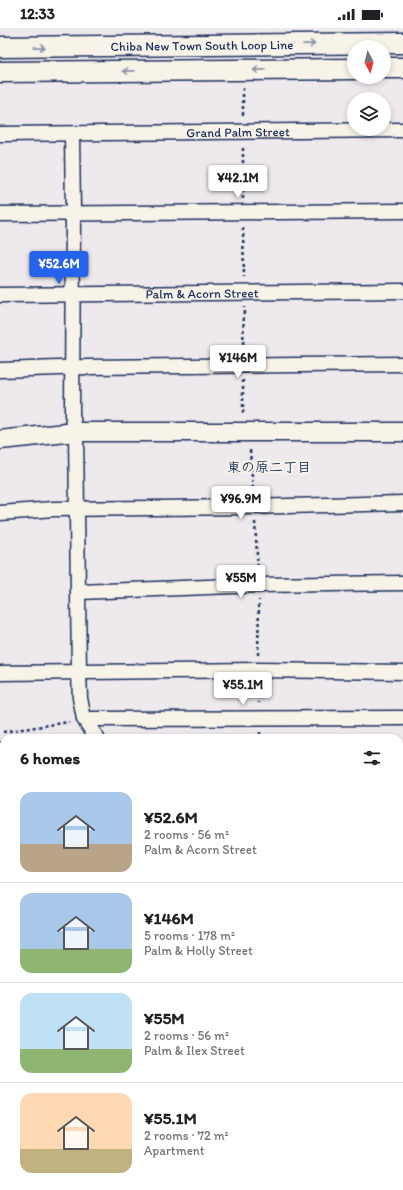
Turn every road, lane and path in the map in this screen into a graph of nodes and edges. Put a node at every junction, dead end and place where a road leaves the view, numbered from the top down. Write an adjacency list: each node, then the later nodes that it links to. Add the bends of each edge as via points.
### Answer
1 (403, 43): 2 (main road, Chiba New Town South Loop Line, one-way to 1)
2 (0, 48)
3 (391, 68): 4 (main road)
4 (403, 68)
5 (347, 69): 6 (main road, Chiba New Town South Loop Line, one-way to 6)
6 (0, 72)
7 (243, 87): 9 (path)
8 (403, 130): 9 (street, Grand Palm Street)
9 (244, 131): 11 (street, Grand Palm Street); 13 (path)
10 (0, 134): 11 (street, Grand Palm Street)
11 (72, 134): 14 (street)
12 (403, 211): 13 (street)
13 (243, 212): 14 (street); 17 (path)
14 (74, 213): 15 (street); 19 (street)
15 (0, 214)
16 (403, 291): 17 (street, Palm & Acorn Street)
17 (244, 292): 19 (street, Palm & Acorn Street); 21 (path)
18 (0, 294): 19 (street, Palm & Acorn Street)
19 (72, 294): 22 (street)
20 (403, 364): 21 (street)
21 (243, 366): 22 (street); 24 (path)
22 (72, 368): 23 (street); 25 (street, via 72,415)
23 (0, 370)
24 (243, 413)
25 (76, 432): 26 (street); 27 (street); 29 (street)
26 (403, 432)
27 (0, 440)
28 (403, 503): 29 (street)
29 (78, 509): 30 (street); 32 (street)
30 (0, 513)
31 (403, 583): 32 (street)
32 (78, 592): 35 (street)
33 (403, 672): 35 (street, via 258,670)
34 (0, 673): 35 (street)
35 (79, 673): 37 (street)
36 (403, 718): 37 (street)
37 (84, 719): 38 (path); 39 (street)
38 (3, 732)
39 (94, 734)

